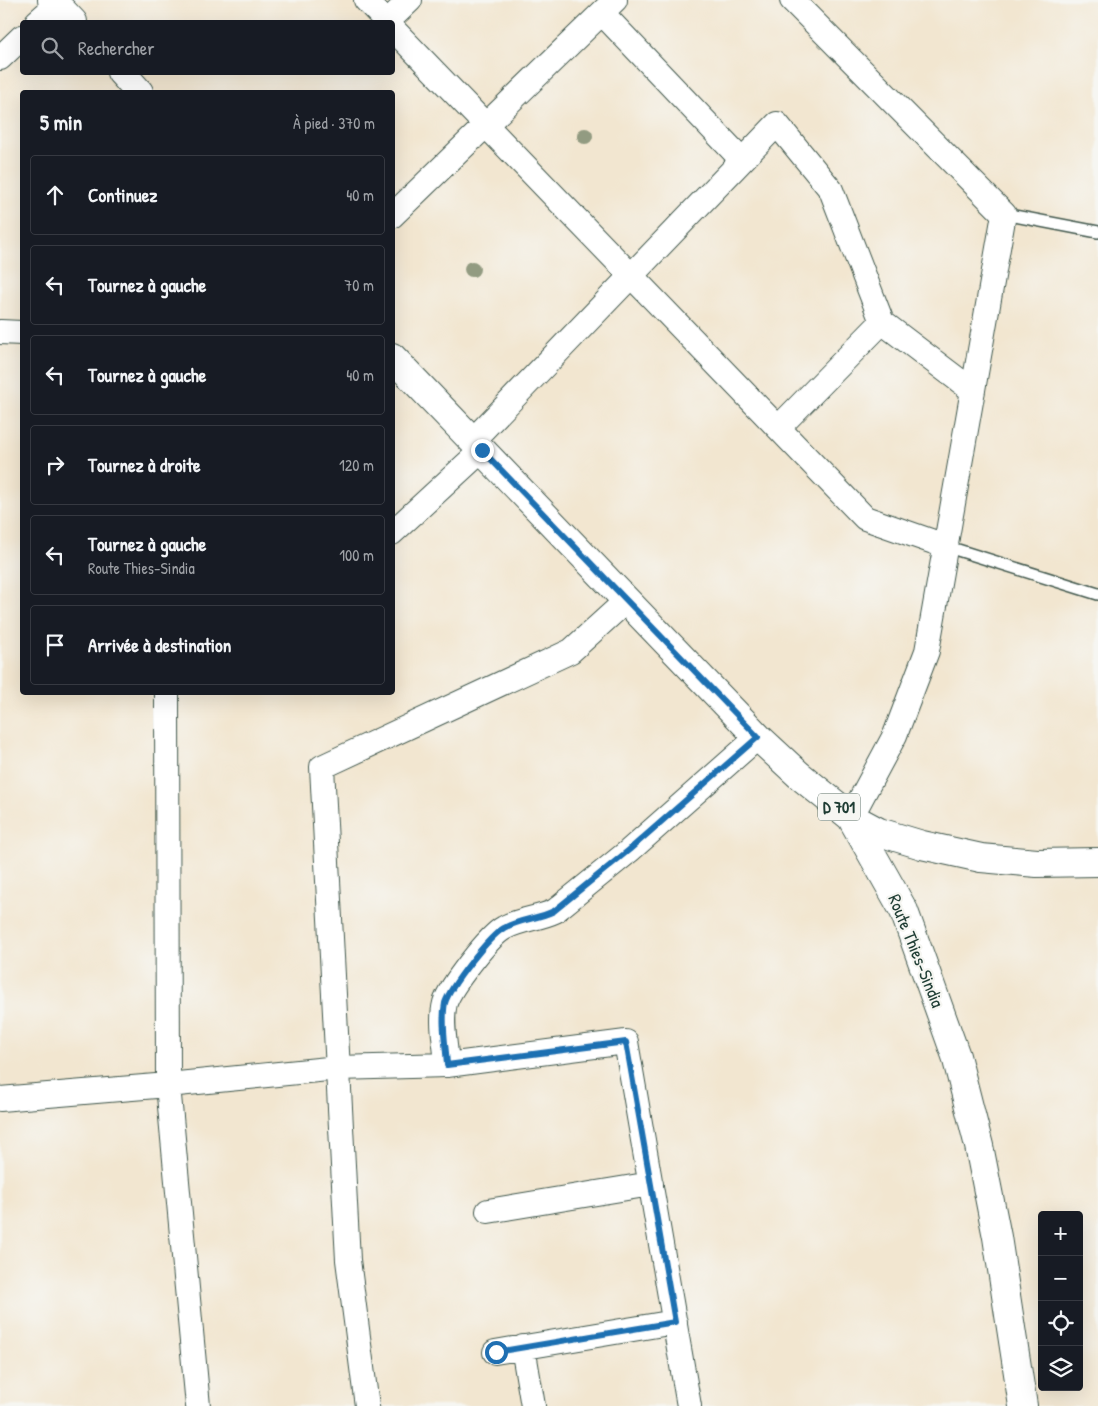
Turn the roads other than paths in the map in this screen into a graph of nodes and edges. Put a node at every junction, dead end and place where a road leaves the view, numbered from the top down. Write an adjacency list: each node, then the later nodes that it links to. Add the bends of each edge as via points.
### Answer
1 (366, 0): 5 (street)
2 (410, 0): 6 (street)
3 (792, 0): 15 (street)
4 (612, 3): 12 (street); 13 (street)
5 (385, 20)
6 (389, 20)
7 (395, 31): 12 (street)
8 (20, 39): 9 (street)
9 (0, 58)
10 (124, 75): 11 (main road)
11 (138, 90)
12 (486, 125): 14 (street); 17 (street)
13 (742, 160): 17 (street); 18 (street, via 777,124 831,190)
14 (395, 213)
15 (1004, 214): 16 (lane); 22 (street)
16 (1098, 232)
17 (631, 276): 23 (street); 24 (street)
18 (882, 322): 22 (street); 23 (street)
19 (0, 332): 20 (street)
20 (20, 332)
21 (395, 360): 24 (main road, Route Thies-Sindia / D 701)
22 (973, 391): 26 (street)
23 (778, 428): 26 (street, via 865,518)
24 (477, 445): 25 (street); 28 (main road, Route Thies-Sindia / D 701)
25 (395, 530)
26 (945, 546): 27 (lane); 31 (street, via 927,651 895,735)
27 (1098, 594)
28 (627, 600): 30 (main road, Route Thies-Sindia / D 701); 34 (street, via 571,651 322,767)
29 (167, 695): 35 (street)
30 (758, 737): 31 (main road, Route Thies-Sindia / D 701); 33 (street, via 554,911 518,921 492,936 449,993 445,1004)
31 (851, 817): 32 (main road, via 879,832 913,843 981,858 1037,863); 46 (main road, Route Thies-Sindia / D 701, via 904,911 956,1056 979,1146 997,1237)
32 (1098, 862)
33 (447, 1065): 34 (street); 37 (street, via 626,1042)
34 (338, 1068): 35 (street); 43 (street, via 348,1260)
35 (168, 1085): 36 (street); 42 (street)
36 (0, 1099)
37 (651, 1184): 38 (street); 39 (street)
38 (488, 1211)
39 (675, 1322): 40 (street); 45 (street)
40 (523, 1347): 41 (street); 44 (street)
41 (496, 1352)
42 (198, 1406)
43 (367, 1406)
44 (533, 1406)
45 (689, 1406)
46 (1023, 1406)

